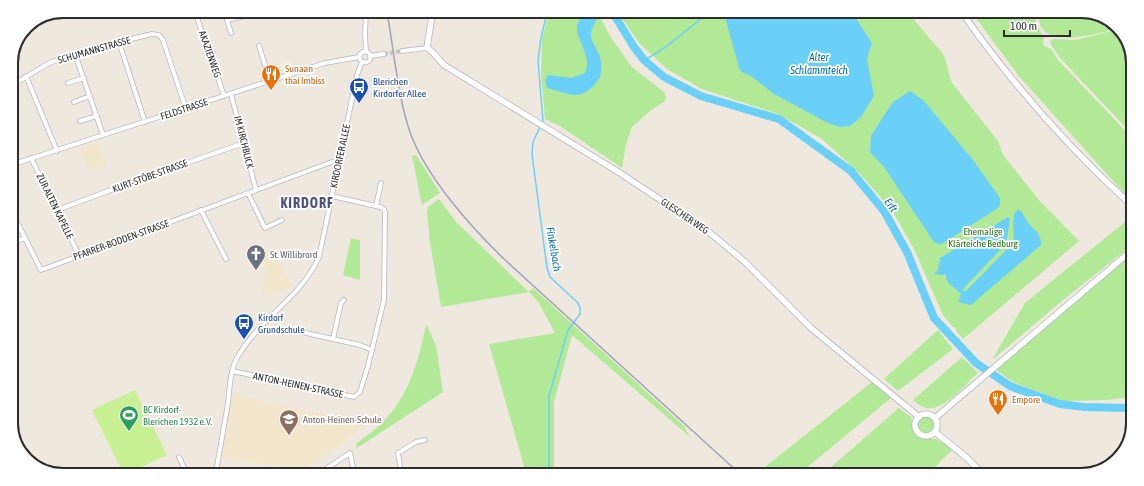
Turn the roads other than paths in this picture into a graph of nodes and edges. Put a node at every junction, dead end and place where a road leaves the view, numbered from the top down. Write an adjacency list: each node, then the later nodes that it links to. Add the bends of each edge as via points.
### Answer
1 (197, 18): 24 (street, AKAZIENWEG)
2 (236, 18): 6 (street, via 227,20)
3 (366, 18): 10 (street)
4 (432, 18): 9 (street)
5 (966, 18): 40 (street, via 986,48 1044,117)
6 (231, 34)
7 (119, 42): 12 (street, SCHUMANNSTRASSE); 26 (street, SCHUMANNSTRASSE, via 152,34 159,35 163,40); 29 (street)
8 (260, 46): 20 (street)
9 (427, 48): 11 (street); 56 (street, GLESCHER WEG, via 444,65 636,183 723,243 810,328)
10 (366, 51): 14 (street); 15 (street, via 361,52)
11 (402, 51)
12 (75, 54): 17 (street, SCHUMANNSTRASSE, via 49,63); 18 (street)
13 (384, 54): 14 (street)
14 (370, 56): 16 (street, via 368,62)
15 (359, 57): 16 (street); 20 (street, FELDSTRASSE, via 324,63)
16 (362, 62): 34 (street, KIRDORFER ALLEE, via 357,75)
17 (26, 76): 19 (street, SCHUMANNSTRASSE); 32 (street)
18 (84, 78): 21 (street); 23 (street)
19 (18, 81)
20 (270, 81): 22 (street, FELDSTRASSE)
21 (68, 83)
22 (231, 94): 24 (street, FELDSTRASSE); 31 (street, IM KIRCHBLICK)
23 (90, 96): 25 (street); 27 (street)
24 (224, 96): 26 (street, FELDSTRASSE)
25 (74, 102)
26 (186, 109): 29 (street, FELDSTRASSE)
27 (96, 116): 28 (street); 30 (street)
28 (80, 121)
29 (144, 122): 30 (street, FELDSTRASSE)
30 (103, 135): 32 (street, FELDSTRASSE)
31 (244, 143): 37 (street, IM KIRCHBLICK); 42 (street, KURT-STÖBE-STRASSE)
32 (57, 151): 33 (street, FELDSTRASSE)
33 (31, 158): 35 (street, FELDSTRASSE); 42 (street, ZUR ALTEN KAPELLE)
34 (340, 159): 37 (street, PFARRER-BODDEN-STRASSE); 39 (street, KIRDORFER ALLEE)
35 (18, 163)
36 (381, 183): 41 (street)
37 (256, 190): 38 (street, PFARRER-BODDEN-STRASSE)
38 (248, 193): 43 (street, PFARRER-BODDEN-STRASSE); 44 (street, via 265,228)
39 (332, 196): 41 (street); 55 (street, KIRDORFER ALLEE, via 319,257 311,272 244,346)
40 (1126, 200)
41 (376, 206): 54 (street, ANTON-HEINEN-STRASSE, via 385,212 384,300)
42 (57, 210): 48 (street, ZUR ALTEN KAPELLE)
43 (202, 210): 48 (street, PFARRER-BODDEN-STRASSE); 50 (street)
44 (282, 220)
45 (18, 225): 46 (street)
46 (24, 238): 47 (street); 48 (street, PFARRER-BODDEN-STRASSE, via 40,270)
47 (18, 240)
48 (79, 255)
49 (1126, 255): 57 (street)
50 (226, 259)
51 (344, 300): 53 (street, via 341,303)
52 (297, 331): 53 (street)
53 (333, 339): 54 (street)
54 (372, 350): 55 (street, ANTON-HEINEN-STRASSE, via 360,392 354,397)
55 (232, 371): 62 (street, KIRDORFER ALLEE)
56 (918, 417): 57 (street, via 926,414); 58 (street, via 915,426 919,433 929,436)
57 (935, 418): 58 (street, via 938,424)
58 (935, 432): 66 (street)
59 (425, 440): 65 (street, via 416,442 398,453)
60 (179, 457): 61 (street)
61 (184, 468)
62 (217, 468)
63 (327, 468): 64 (street, via 350,454)
64 (353, 468)
65 (400, 468)
66 (977, 468)

